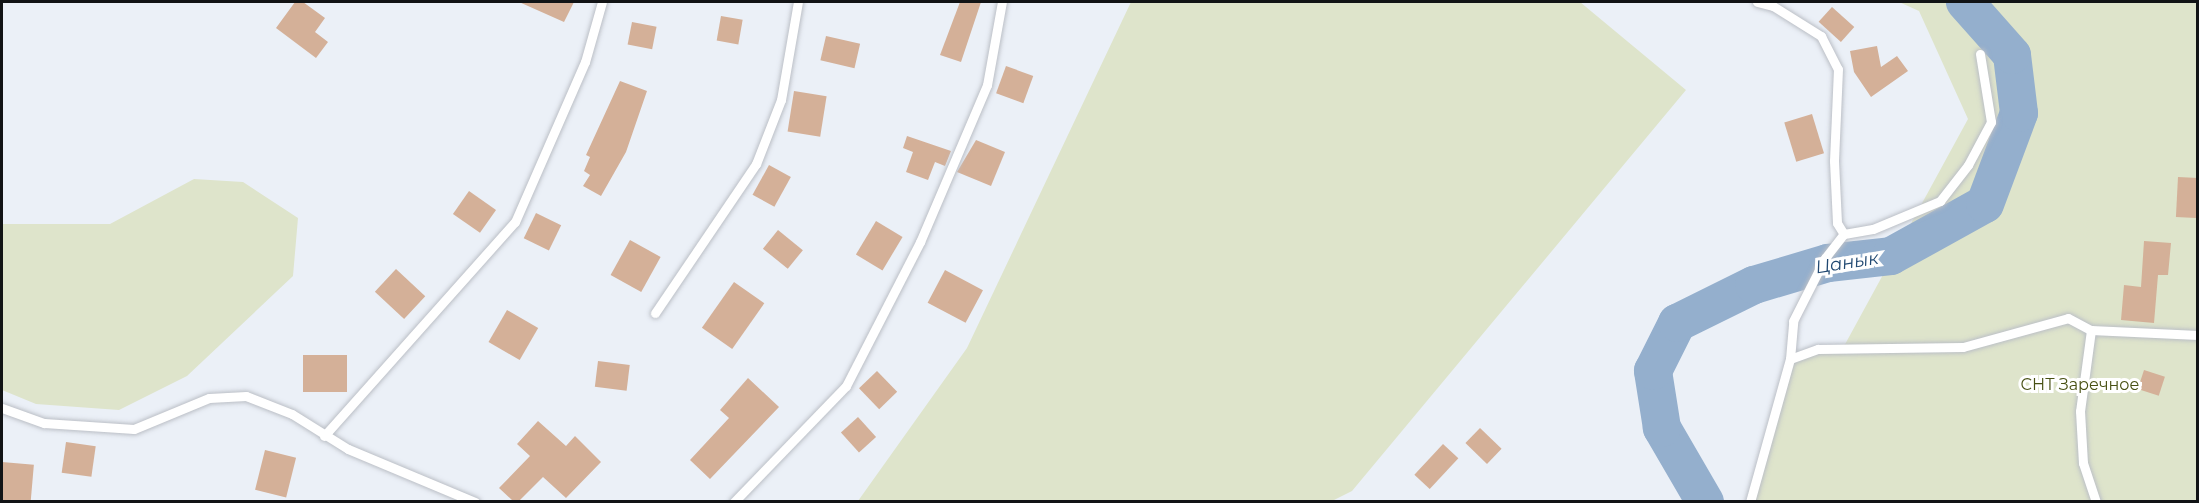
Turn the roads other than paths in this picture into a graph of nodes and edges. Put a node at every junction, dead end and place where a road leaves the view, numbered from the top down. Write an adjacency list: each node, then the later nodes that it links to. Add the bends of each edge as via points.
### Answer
1 (602, 2): 12 (lane, via 585,62 515,222)
2 (798, 2): 7 (lane, via 782,100 756,165)
3 (1002, 2): 14 (lane, via 987,85 920,242 846,386)
4 (1757, 2): 6 (lane, via 1773,6 1821,36 1838,69 1835,190 1837,223)
5 (1980, 54): 6 (lane, via 1991,122 1968,165 1940,201 1873,229)
6 (1844, 234): 10 (lane, via 1825,258 1793,321)
7 (655, 314)
8 (2091, 330): 9 (lane); 10 (lane, via 2068,318 1963,347 1818,349); 16 (lane, via 2080,411 2084,463)
9 (2198, 335)
10 (1790, 359): 15 (lane)
11 (2, 408): 12 (lane, via 44,423 134,429 209,398 246,396 292,414)
12 (324, 436): 13 (lane)
13 (475, 501)
14 (734, 501)
15 (1750, 501)
16 (2096, 501)

